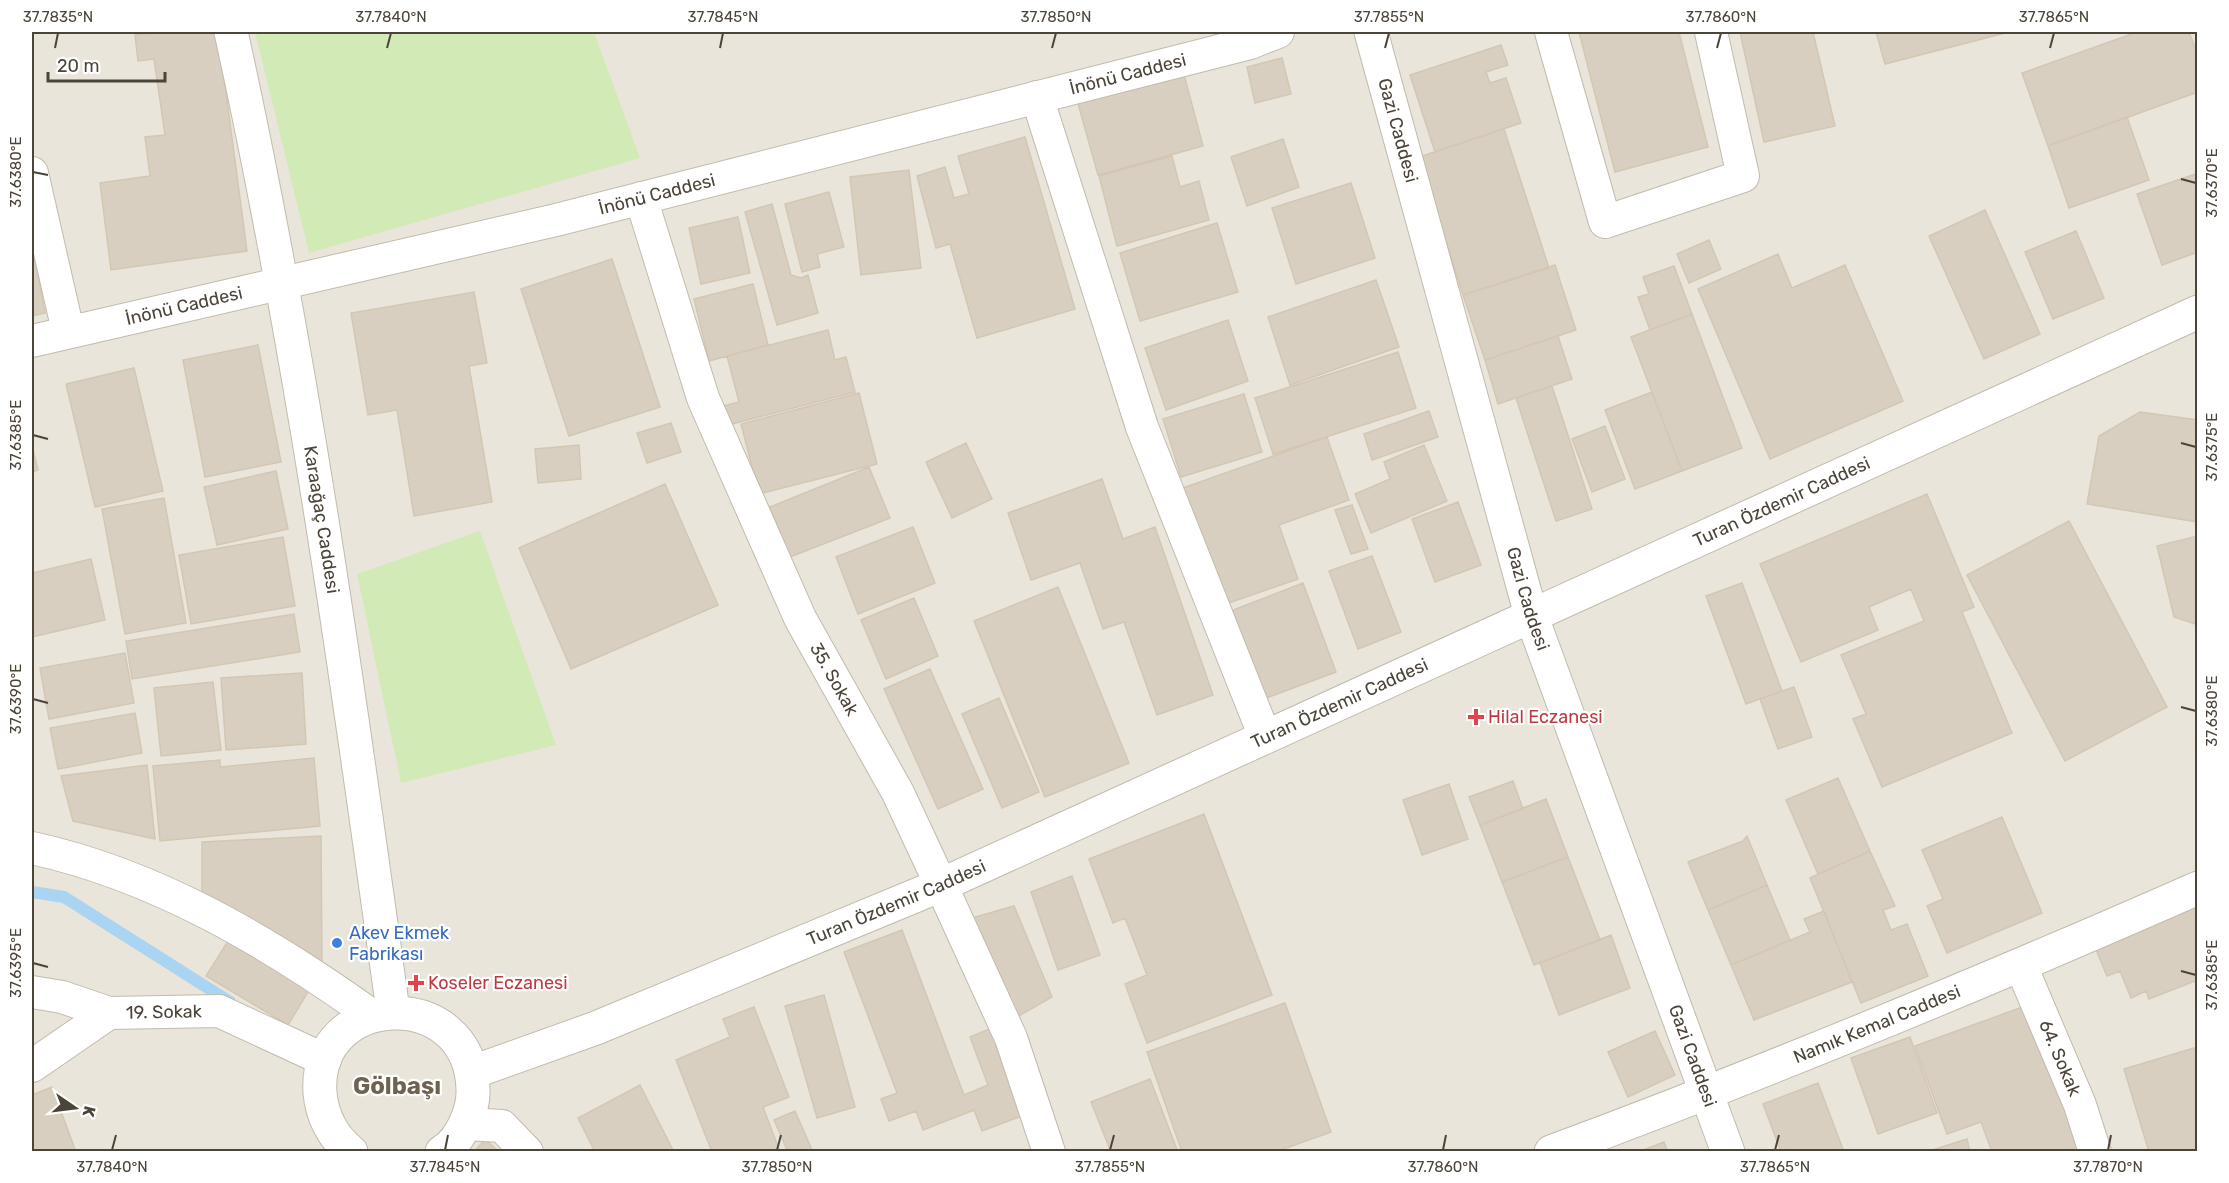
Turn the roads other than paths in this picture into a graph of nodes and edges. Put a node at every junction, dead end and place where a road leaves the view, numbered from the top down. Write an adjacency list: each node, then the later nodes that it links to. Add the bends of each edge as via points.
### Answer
1 (231, 32): 9 (street, Karaağaç Caddesi)
2 (1278, 32): 6 (street, İnönü Caddesi, via 1250,43)
3 (1371, 32): 13 (street, Gazi Caddesi)
4 (1551, 32): 5 (street, via 1605,222 1743,176)
5 (1711, 32)
6 (1037, 97): 8 (street, İnönü Caddesi); 14 (street, via 1142,427)
7 (32, 173): 11 (street)
8 (641, 198): 9 (street, İnönü Caddesi); 16 (street, 35. Sokak, via 708,409 800,618 898,793)
9 (283, 281): 11 (street, İnönü Caddesi); 21 (street, Karaağaç Caddesi, via 367,823)
10 (2198, 312): 13 (street, Turan Özdemir Caddesi)
11 (68, 331): 12 (street, İnönü Caddesi)
12 (32, 341)
13 (1531, 615): 14 (street, Turan Özdemir Caddesi); 25 (street, Gazi Caddesi)
14 (1265, 737): 16 (street, Turan Özdemir Caddesi)
15 (32, 848): 21 (street, via 133,880 223,920)
16 (941, 885): 24 (street, Turan Özdemir Caddesi, via 596,1028); 30 (street, 35. Sokak, via 1011,1038)
17 (2198, 888): 18 (street, Namık Kemal Caddesi)
18 (2021, 966): 25 (street, Namık Kemal Caddesi); 33 (street, 64. Sokak, via 2080,1105)
19 (32, 992): 20 (street, 19. Sokak)
20 (108, 1013): 22 (street, 19. Sokak, via 219,1011); 23 (street)
21 (382, 1013): 22 (street, via 351,1025); 24 (street, via 420,1014 444,1027 463,1047)
22 (325, 1060): 27 (street, via 319,1082 321,1105)
23 (32, 1066)
24 (473, 1072): 26 (street, via 474,1098)
25 (1708, 1094): 31 (street, Namık Kemal Caddesi); 32 (street, Gazi Caddesi)
26 (466, 1124): 28 (street); 29 (street, via 502,1126)
27 (343, 1150)
28 (442, 1152)
29 (527, 1152)
30 (1049, 1152)
31 (1551, 1152)
32 (1728, 1152)
33 (2095, 1152)

